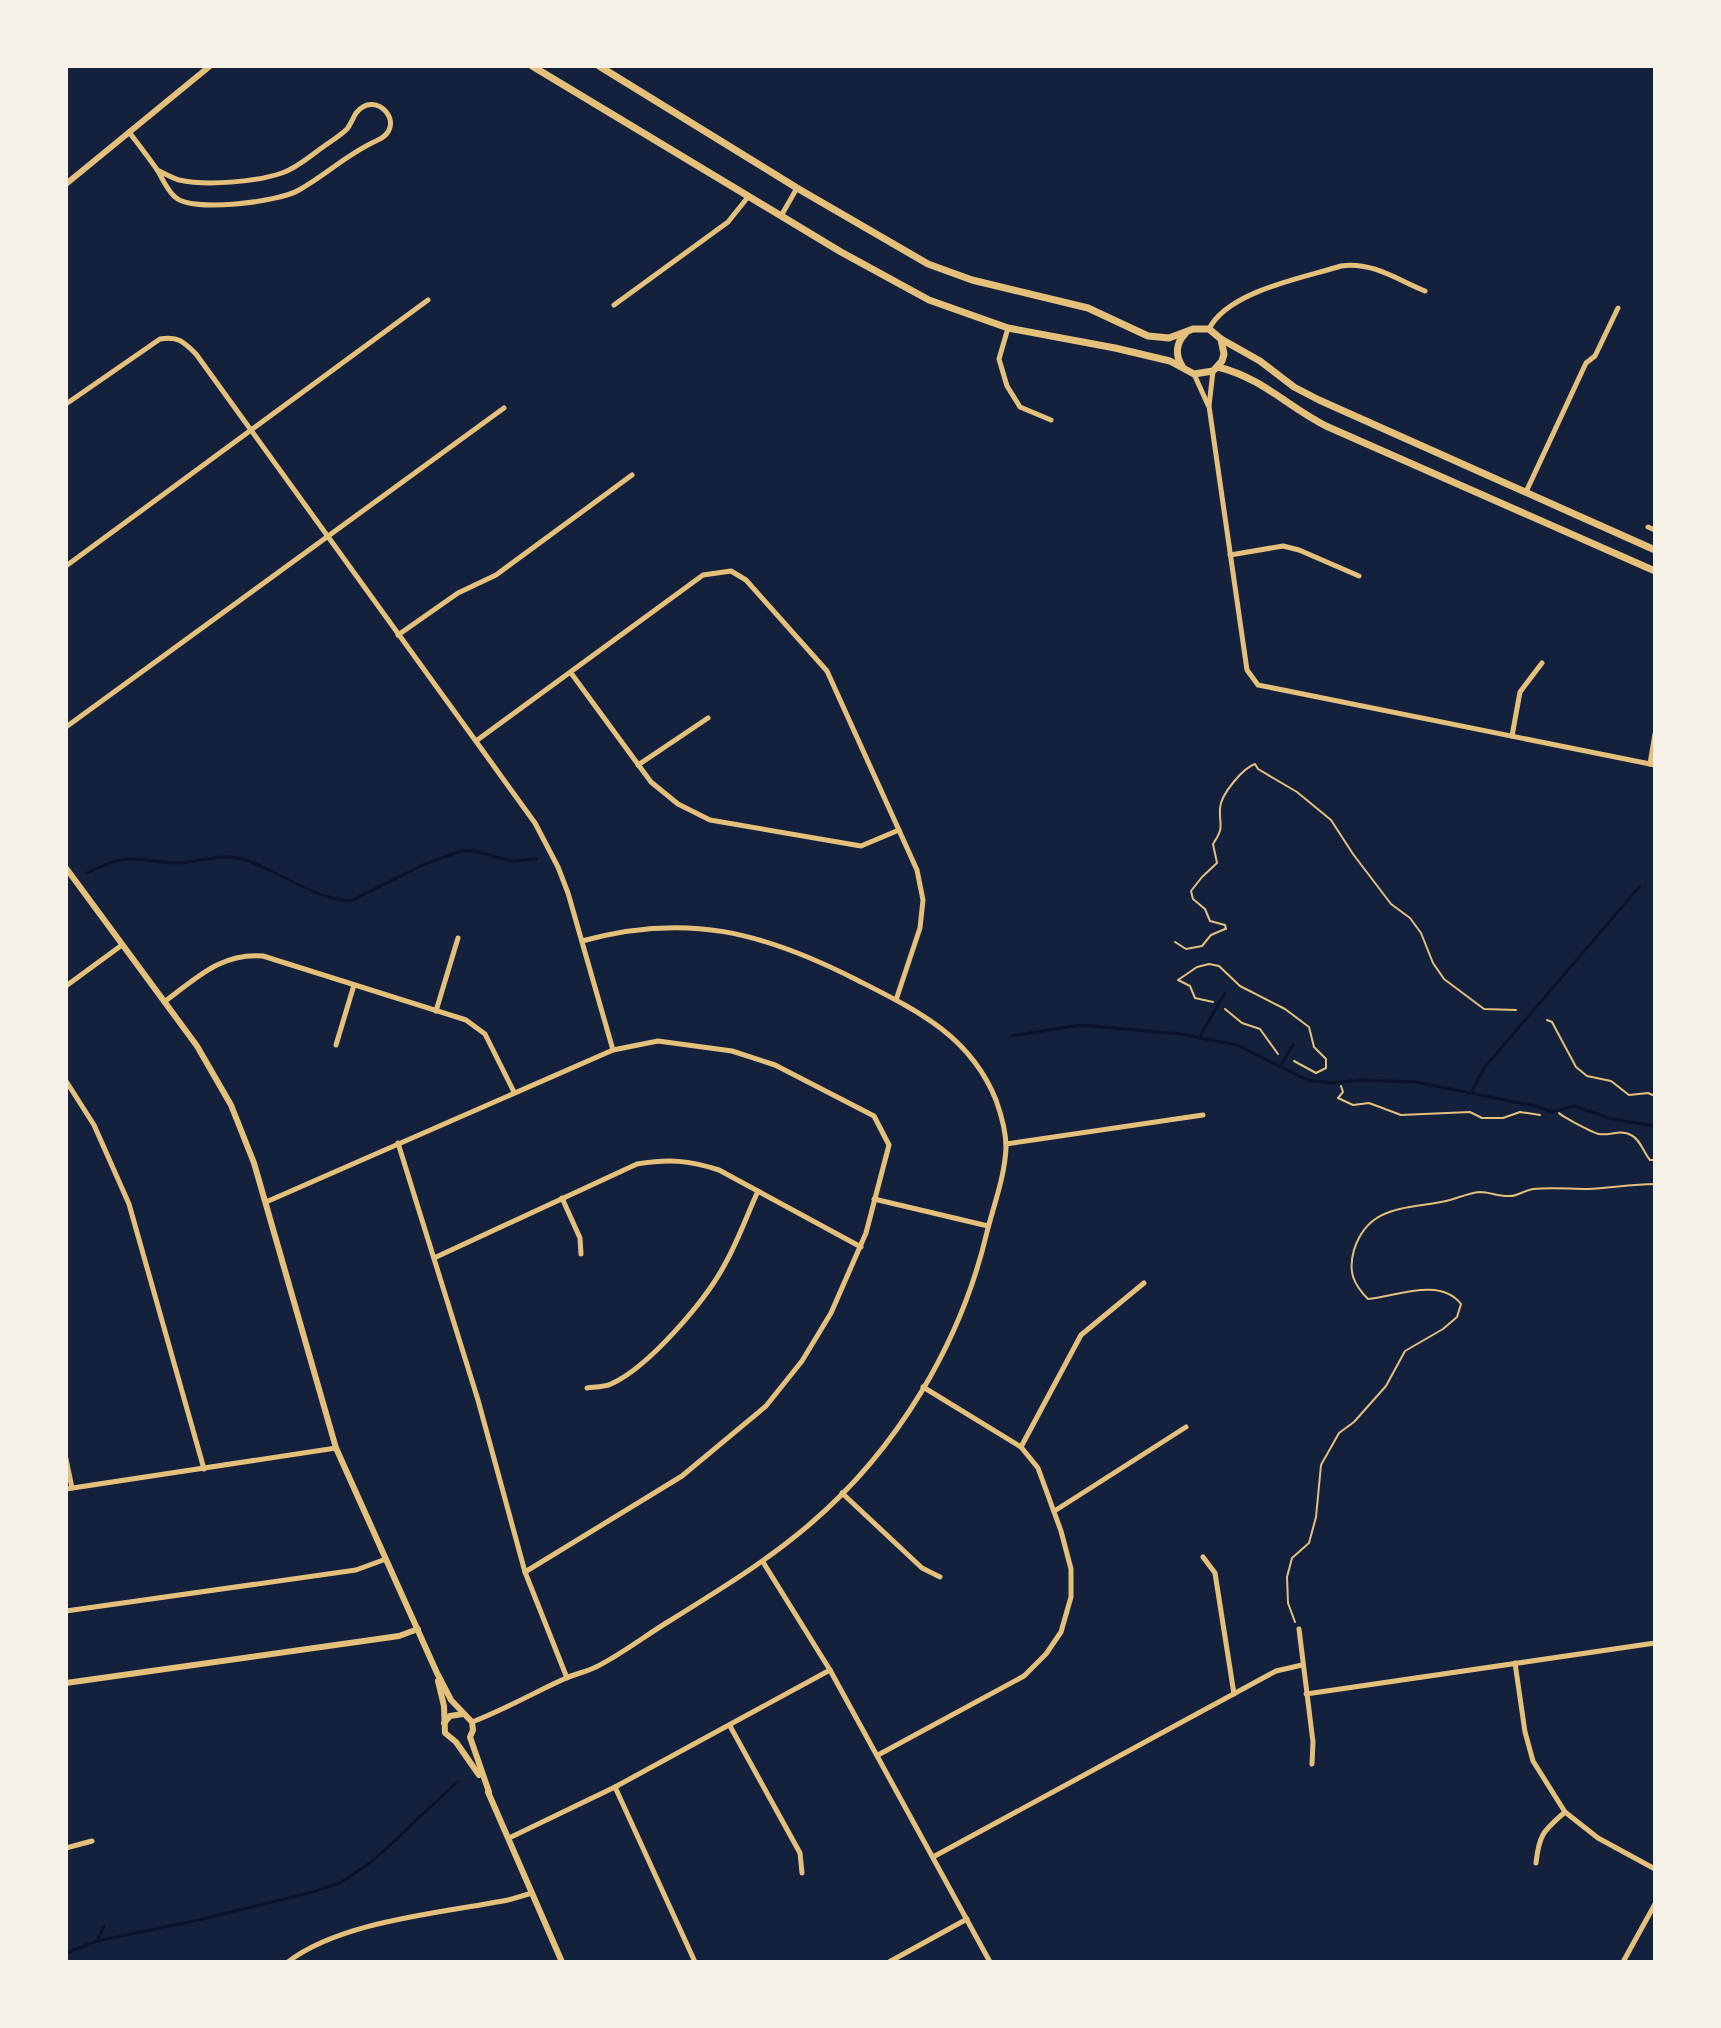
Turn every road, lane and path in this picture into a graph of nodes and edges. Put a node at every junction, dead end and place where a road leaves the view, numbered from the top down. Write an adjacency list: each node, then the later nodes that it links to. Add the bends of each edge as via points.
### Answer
1 (210, 66): 4 (street)
2 (532, 66): 8 (main road)
3 (599, 66): 7 (main road)
4 (129, 132): 5 (street); 6 (street)
5 (157, 170): 5 (street, via 202,182 270,176 294,167 339,135 366,105 379,106 390,119 387,135 282,197 215,205 182,201)
6 (66, 184)
7 (797, 188): 9 (street); 16 (main road, via 888,243 953,274 1088,308 1148,336 1169,338)
8 (748, 197): 9 (main road); 12 (street, via 728,222)
9 (781, 216): 14 (main road, via 929,300)
10 (1425, 291): 15 (street, via 1353,264 1246,297 1221,312)
11 (428, 300): 25 (street)
12 (614, 305)
13 (1618, 308): 27 (street, via 1595,356 1586,363)
14 (1008, 328): 18 (main road); 24 (street, via 999,359 1007,386 1020,407)
15 (1209, 329): 16 (main road); 17 (main road)
16 (1187, 332): 18 (main road, via 1178,345)
17 (1221, 339): 19 (main road, via 1224,354); 27 (main road, via 1306,394)
18 (1183, 367): 20 (main road)
19 (1216, 369): 20 (main road); 22 (street); 34 (main road, via 1257,380 1326,426)
20 (1194, 374): 22 (street)
21 (66, 404): 25 (street, via 144,348 174,336 196,354)
22 (1209, 406): 32 (street)
23 (504, 408): 30 (street)
24 (1051, 420)
25 (251, 431): 30 (street); 33 (street)
26 (632, 475): 36 (street, via 496,575 458,593)
27 (1526, 492): 31 (main road)
28 (1648, 527): 29 (street)
29 (1655, 530)
30 (327, 537): 36 (street); 40 (street)
31 (1655, 550)
32 (1230, 555): 35 (street, via 1283,546); 42 (street, via 1247,670 1258,685)
33 (66, 566)
34 (1655, 571)
35 (1359, 576)
36 (398, 635): 43 (street)
37 (1542, 663): 42 (street, via 1520,692)
38 (571, 673): 43 (street); 45 (street); 46 (street, via 703,575 731,571 746,580 827,671)
39 (708, 718): 45 (street)
40 (66, 727)
41 (1655, 734): 44 (street)
42 (1512, 736): 44 (street)
43 (476, 741): 49 (street, via 547,844)
44 (1652, 764)
45 (638, 765): 46 (street, via 678,804 710,820 861,846)
46 (899, 830): 54 (street, via 917,870 923,900 920,928)
47 (66, 868): 51 (street)
48 (458, 938): 59 (street)
49 (582, 941): 54 (street, via 636,929 741,933 806,954); 62 (street)
50 (1175, 942): 58 (path, via 1186,949 1202,946 1226,929 1210,921 1191,891 1217,863 1213,844 1222,831 1220,808 1230,788 1245,768 1255,764 1331,820 1391,904 1421,933 1444,979 1484,1009)
51 (122, 945): 53 (street); 55 (street)
52 (354, 984): 55 (street, via 250,955 226,959); 59 (street); 61 (street)
53 (66, 986)
54 (896, 1000): 73 (street, via 950,1034 978,1063 1000,1109)
55 (164, 1002): 79 (street, via 216,1076 242,1130)
56 (1213, 1002): 64 (path, via 1195,998 1190,986 1178,980 1197,967 1219,966 1240,986 1285,1009 1309,1027 1326,1068 1316,1073)
57 (1225, 1009): 63 (path, via 1260,1029)
58 (1516, 1010)
59 (436, 1011): 67 (street, via 466,1020 485,1034)
60 (1547, 1020): 68 (path, via 1587,1076 1611,1081 1629,1095)
61 (336, 1045)
62 (613, 1050): 67 (street); 78 (street, via 658,1041 732,1051 775,1065 874,1116 889,1145)
63 (1278, 1054)
64 (1294, 1061)
65 (66, 1081): 91 (street, via 102,1142 129,1204)
66 (1341, 1086): 71 (path, via 1338,1098 1344,1103 1369,1103 1401,1115)
67 (514, 1092): 72 (street)
68 (1655, 1096)
69 (1559, 1113): 74 (path, via 1595,1134 1628,1133)
70 (1203, 1115): 73 (street)
71 (1540, 1115)
72 (398, 1143): 79 (street); 83 (street)
73 (1006, 1144): 80 (street)
74 (1655, 1160)
75 (1655, 1184): 102 (path, via 1530,1189 1508,1197 1469,1193 1398,1209 1369,1223 1359,1237 1351,1272 1368,1299 1443,1290 1461,1304 1457,1317 1443,1329 1405,1351 1386,1386 1339,1433 1321,1465 1309,1543 1292,1558 1287,1577 1288,1603)
76 (758, 1191): 77 (street, via 719,1170 667,1159 637,1164); 81 (street); 86 (street, via 724,1266 693,1310 637,1366 610,1385)
77 (562, 1198): 82 (street, via 580,1238); 83 (street)
78 (874, 1199): 80 (street); 81 (street)
79 (266, 1202): 89 (street)
80 (988, 1226): 85 (street, via 962,1310)
81 (861, 1247): 98 (street, via 831,1313 766,1406 682,1476)
82 (581, 1254)
83 (434, 1258): 98 (street)
84 (1144, 1283): 88 (street, via 1081,1335)
85 (923, 1387): 88 (street); 93 (street, via 880,1450)
86 (587, 1388)
87 (1186, 1427): 94 (street)
88 (1021, 1447): 94 (street, via 1038,1468)
89 (336, 1448): 91 (street); 96 (street)
90 (66, 1459): 92 (street)
91 (204, 1469): 92 (street)
92 (69, 1488)
93 (842, 1493): 97 (street); 99 (street, via 922,1568)
94 (1056, 1510): 118 (street, via 1071,1569 1071,1597 1061,1632 1046,1654 1024,1676)
95 (1203, 1557): 110 (street, via 1215,1573)
96 (387, 1559): 100 (street, via 356,1570); 101 (street)
97 (763, 1562): 106 (street); 108 (street, via 595,1667)
98 (525, 1572): 108 (street)
99 (940, 1577)
100 (66, 1611)
101 (418, 1629): 107 (street); 109 (street, via 399,1636)
102 (1299, 1629): 105 (street)
103 (1655, 1643): 104 (street)
104 (1515, 1663): 111 (street); 122 (street, via 1533,1761)
105 (1302, 1665): 110 (street, via 1276,1671); 111 (street)
106 (830, 1670): 115 (street); 118 (street)
107 (437, 1673): 112 (street); 114 (street)
108 (567, 1678): 113 (street)
109 (66, 1683)
110 (1234, 1694): 126 (street)
111 (1306, 1694): 119 (street)
112 (463, 1714): 113 (street); 114 (street)
113 (472, 1722): 116 (street)
114 (444, 1723): 117 (street, via 445,1733)
115 (730, 1726): 120 (street); 129 (street, via 800,1853)
116 (470, 1737): 117 (street); 121 (street)
117 (456, 1742): 121 (street)
118 (878, 1755): 126 (street)
119 (1312, 1764)
120 (615, 1787): 123 (street); 135 (street)
121 (489, 1792): 123 (street)
122 (1565, 1812): 127 (street, via 1543,1831); 128 (street, via 1598,1838)
123 (509, 1838): 130 (street)
124 (92, 1841): 125 (street)
125 (66, 1848)
126 (933, 1857): 132 (street)
127 (1536, 1863)
128 (1655, 1869)
129 (802, 1873)
130 (532, 1893): 133 (street, via 359,1929 315,1945); 134 (street)
131 (1655, 1904): 138 (street)
132 (967, 1919): 136 (street); 137 (street)
133 (288, 1962)
134 (562, 1962)
135 (695, 1962)
136 (889, 1962)
137 (990, 1962)
138 (1623, 1962)

